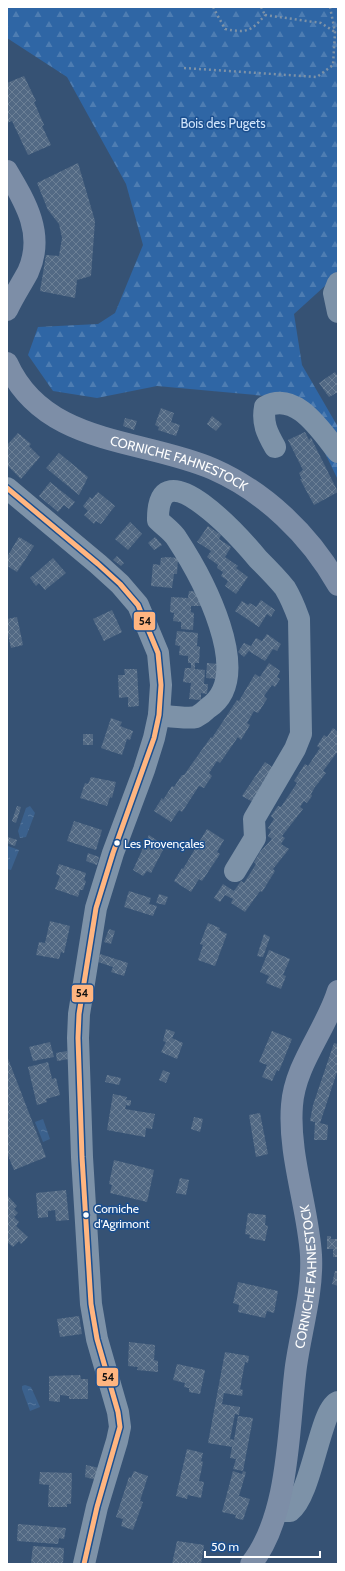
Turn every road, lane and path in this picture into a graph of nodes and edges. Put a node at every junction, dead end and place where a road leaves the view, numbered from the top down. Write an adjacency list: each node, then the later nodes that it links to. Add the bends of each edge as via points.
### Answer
1 (213, 7): 4 (path, via 225,29 243,32 255,27)
2 (261, 7): 4 (path)
3 (330, 7): 5 (path)
4 (265, 15): 5 (path, via 321,23)
5 (335, 32): 6 (path, via 333,65 317,77)
6 (184, 68)
7 (7, 171): 9 (main road, via 27,208 35,242 31,263)
8 (338, 283): 10 (street, via 334,293)
9 (7, 310)
10 (338, 312)
11 (7, 363): 15 (main road, CORNICHE FAHNESTOCK, via 16,382 54,418 98,436 199,464 226,475 252,490 287,520 318,556)
12 (275, 447): 13 (street, via 266,431 263,416 265,407 273,402 289,404 307,414)
13 (338, 452)
14 (7, 488): 16 (street, via 98,564 138,605 158,653 161,685)
15 (338, 585)
16 (159, 715): 17 (street, via 196,717 214,705 223,694 227,675 226,643 207,592 176,538 158,520 158,508 162,497 171,491 182,492 220,517 284,588 293,603 298,619 301,734 295,749 254,819 255,838); 21 (street, via 144,770 96,908 79,1014 82,1157 91,1304 97,1339 120,1427)
17 (236, 871)
18 (338, 991): 20 (main road, CORNICHE FAHNESTOCK, via 300,1073 292,1105 294,1143 310,1243 311,1278 296,1365 284,1473)
19 (338, 1402): 20 (street, via 330,1409 314,1461 297,1502 290,1511)
20 (277, 1511): 22 (main road, CORNICHE FAHNESTOCK, via 264,1543)
21 (84, 1564)
22 (251, 1564)

